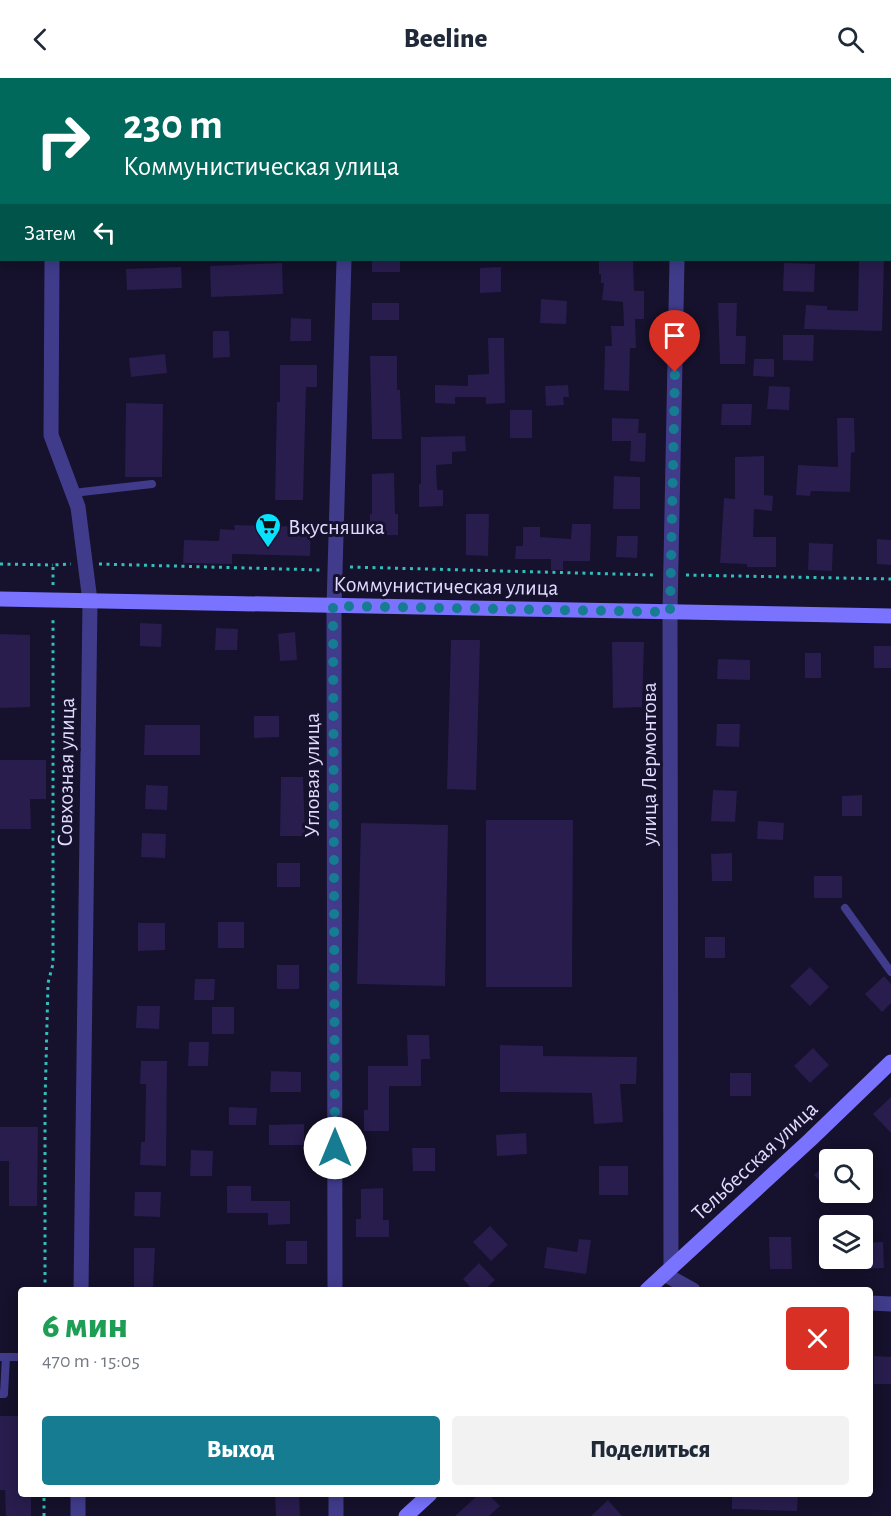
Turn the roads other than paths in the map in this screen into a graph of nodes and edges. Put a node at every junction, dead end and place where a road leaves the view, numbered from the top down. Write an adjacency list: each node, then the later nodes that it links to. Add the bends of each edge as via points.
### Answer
1 (52, 261): 5 (street, Совхозная улица, via 51,435)
2 (344, 261): 8 (street, Угловая улица)
3 (676, 261): 9 (street, улица Лермонтова)
4 (152, 484): 5 (lane)
5 (73, 493): 7 (street, Совхозная улица)
6 (0, 599): 7 (street, Коммунистическая улица)
7 (90, 601): 8 (street, Коммунистическая улица); 15 (street, Совхозная улица)
8 (333, 606): 9 (street, Коммунистическая улица); 16 (street, Угловая улица)
9 (670, 612): 10 (street, Коммунистическая улица); 14 (street, улица Лермонтова)
10 (891, 616)
11 (845, 908): 12 (lane)
12 (891, 972)
13 (891, 1062): 14 (street, Тельбесская улица)
14 (667, 1271): 17 (street, Тельбесская улица); 18 (street)
15 (81, 1287)
16 (335, 1287)
17 (650, 1287)
18 (689, 1287)
19 (873, 1303): 20 (street)
20 (891, 1304)
21 (3, 1357): 22 (lane, via 4,1394)
22 (0, 1394)
23 (78, 1497): 26 (street)
24 (336, 1497): 27 (street)
25 (427, 1497): 28 (street)
26 (78, 1516)
27 (336, 1516)
28 (406, 1516)

